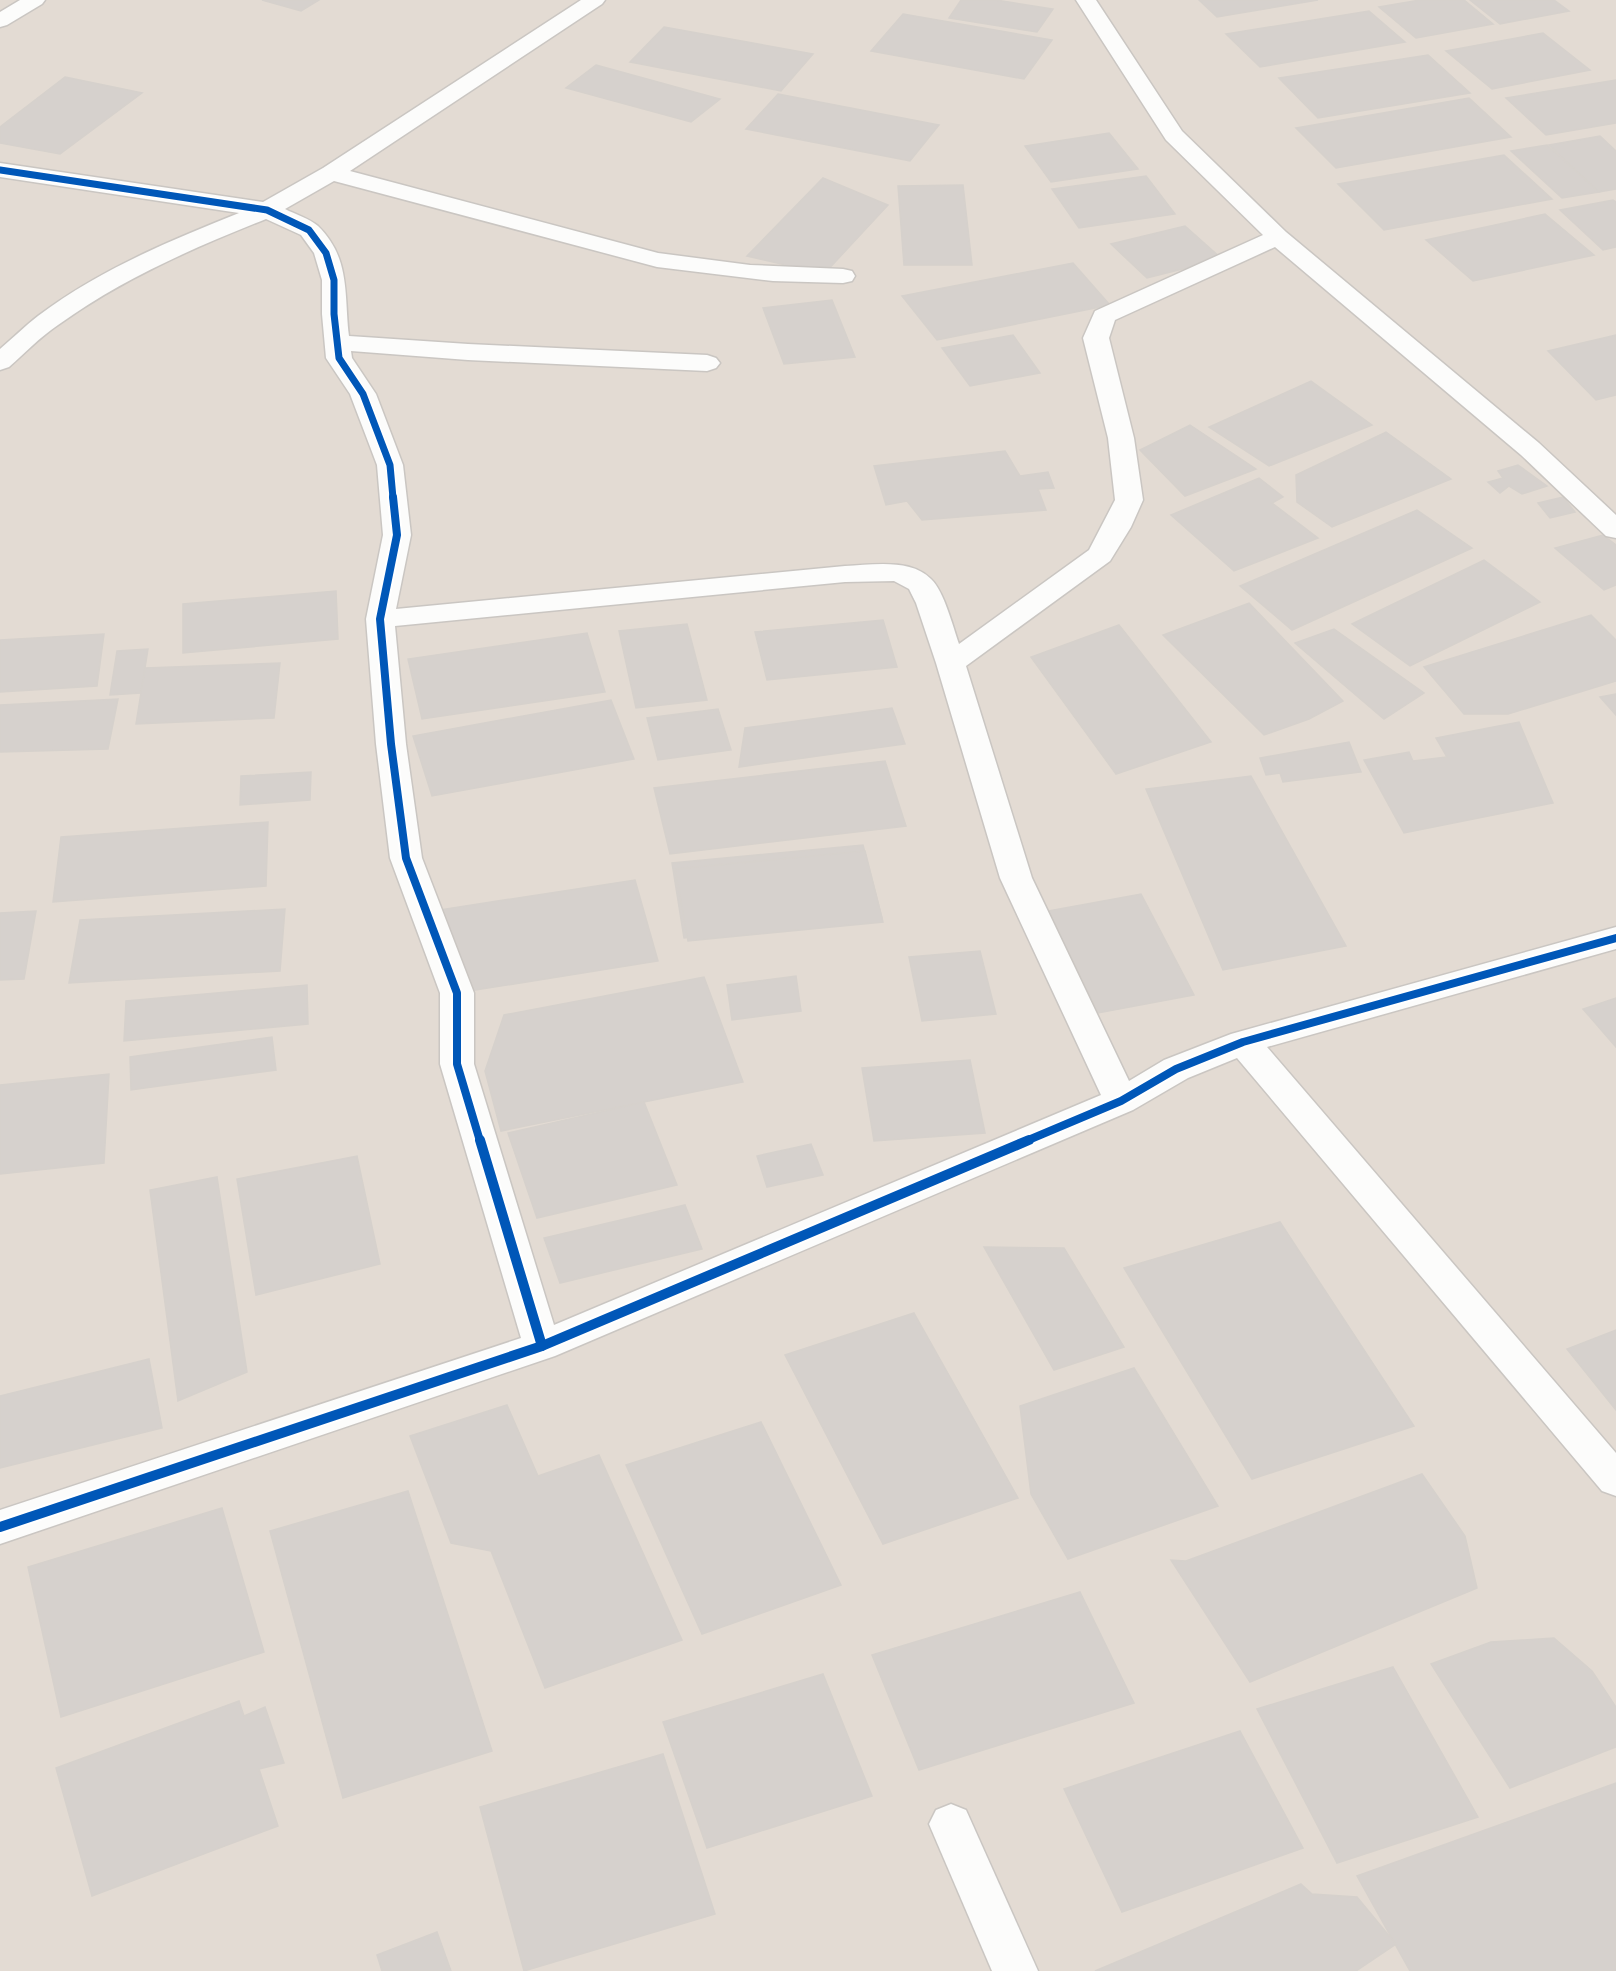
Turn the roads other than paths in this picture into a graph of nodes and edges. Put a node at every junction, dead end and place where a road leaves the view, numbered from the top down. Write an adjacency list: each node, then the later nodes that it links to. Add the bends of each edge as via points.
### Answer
1 (35, 0): 4 (street)
2 (594, 0): 6 (street)
3 (1086, 0): 8 (street, via 1174,135)
4 (0, 21)
5 (0, 170): 7 (street)
6 (331, 173): 7 (street); 9 (street, via 657,260 767,274)
7 (267, 210): 10 (street, via 309,230 326,253 334,280); 11 (street, via 113,278 48,321)
8 (1278, 237): 13 (street, via 1530,449); 15 (street, via 1104,316 1096,338 1121,438 1129,500 1100,555)
9 (843, 276)
10 (338, 343): 12 (street); 14 (street, via 339,358 363,394 390,465 397,535)
11 (0, 362)
12 (707, 363)
13 (1616, 530)
14 (380, 619): 15 (street, via 833,575 899,573 921,584); 19 (street, via 406,858 457,993 457,1064)
15 (951, 663): 18 (street, via 1016,878)
16 (1616, 938): 17 (street)
17 (1243, 1042): 18 (street, via 1176,1069); 20 (street)
18 (1122, 1101): 19 (street)
19 (542, 1346): 21 (street)
20 (1616, 1480)
21 (0, 1527)
22 (951, 1824): 23 (street)
23 (1015, 1971)

